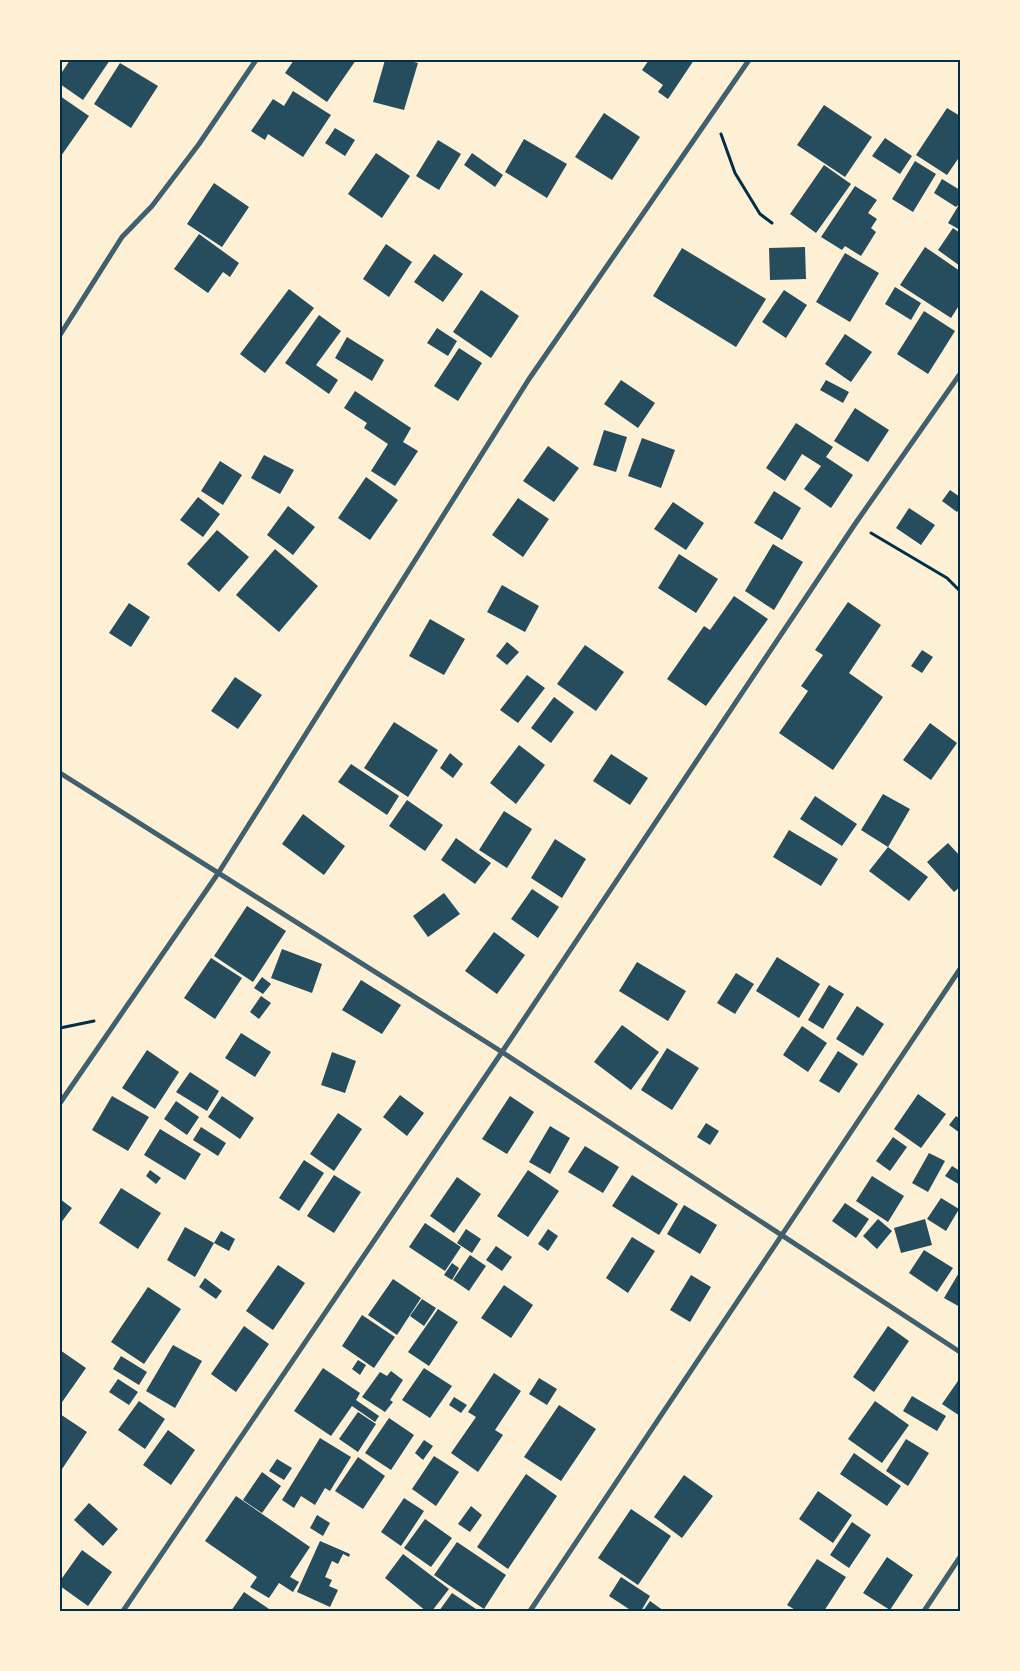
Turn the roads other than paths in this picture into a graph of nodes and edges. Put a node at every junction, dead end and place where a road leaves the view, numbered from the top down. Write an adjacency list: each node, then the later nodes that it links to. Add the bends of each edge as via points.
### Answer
1 (256, 60): 3 (street, via 199,144 152,206 122,237)
2 (749, 60): 6 (street, via 529,379)
3 (60, 335)
4 (960, 374): 8 (street, via 854,524)
5 (60, 773): 6 (street)
6 (219, 872): 8 (street); 9 (street)
7 (960, 969): 10 (street)
8 (502, 1052): 10 (street); 13 (street)
9 (60, 1102)
10 (781, 1236): 11 (street); 14 (street)
11 (960, 1352)
12 (960, 1557): 15 (street)
13 (123, 1611)
14 (530, 1611)
15 (924, 1611)

